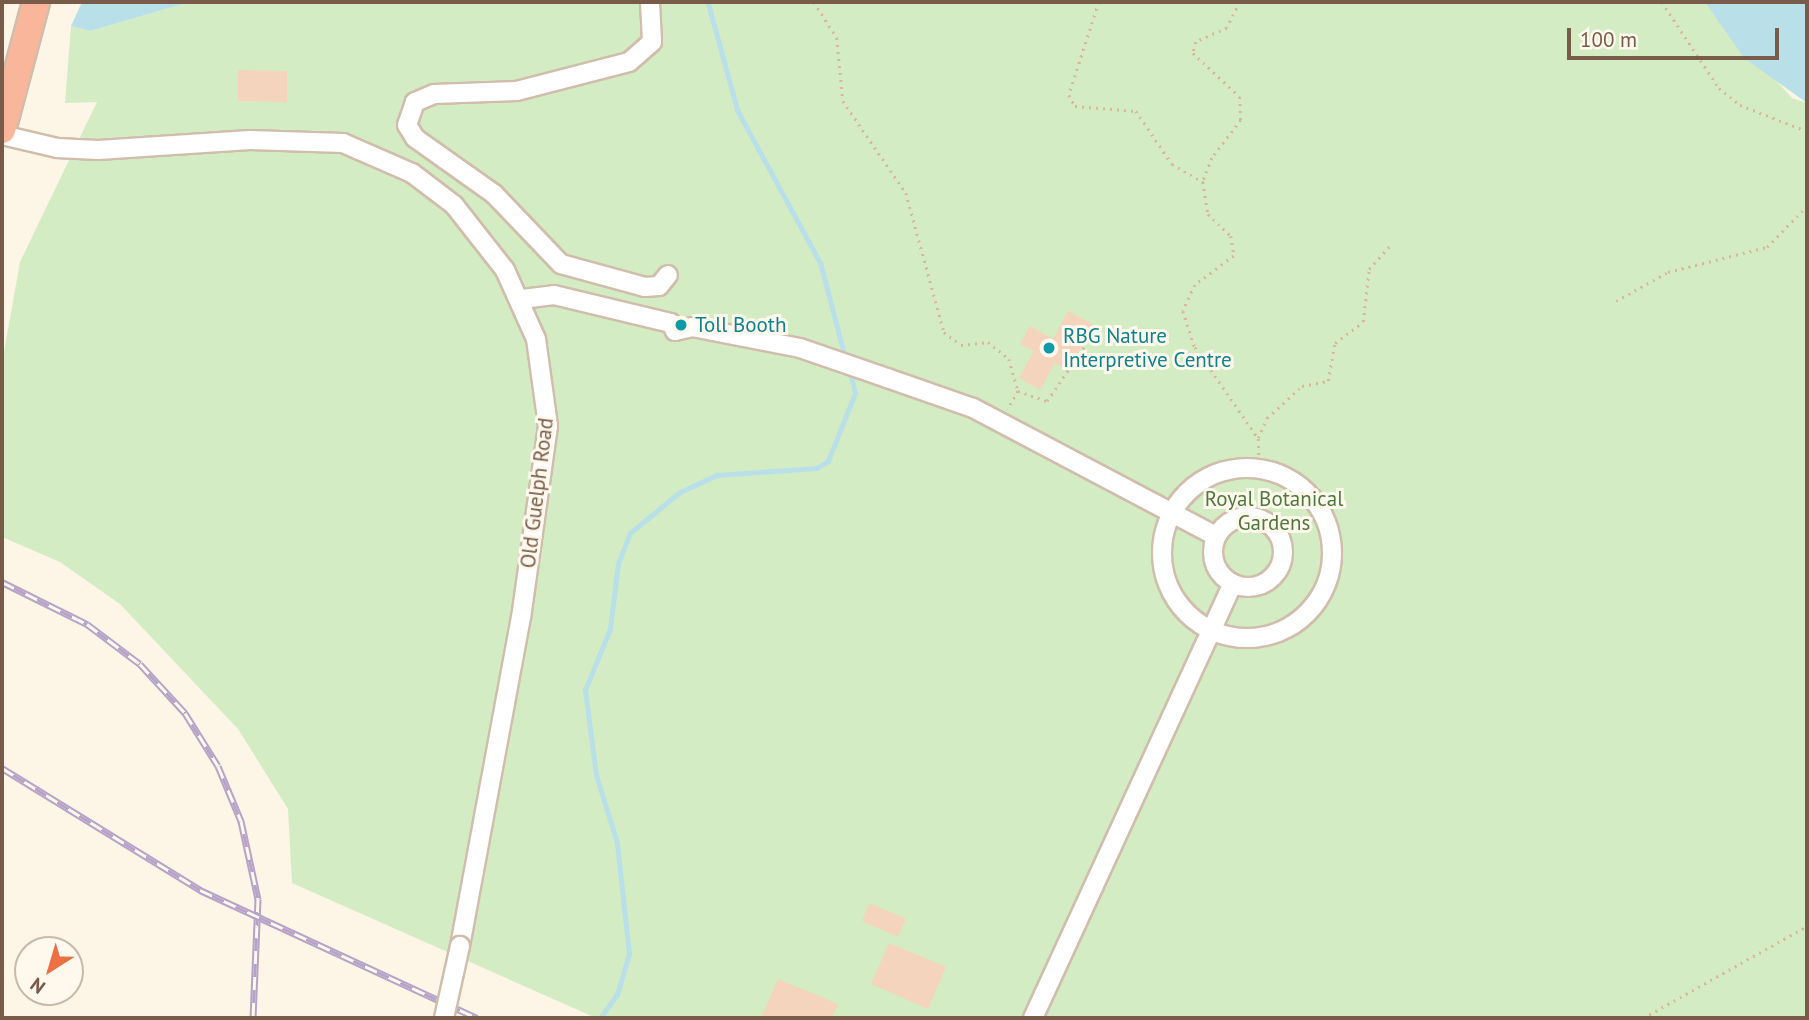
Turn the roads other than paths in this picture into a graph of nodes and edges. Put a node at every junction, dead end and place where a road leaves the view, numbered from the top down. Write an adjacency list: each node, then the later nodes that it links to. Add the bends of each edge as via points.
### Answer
1 (36, 2): 3 (highway)
2 (650, 2): 4 (street, via 652,42 629,62 517,91 434,94 415,102 407,125 415,138 494,194 561,264 645,287 659,286)
3 (2, 133): 5 (street, Old Guelph Road, via 57,148 98,150 250,140 342,143 412,173 454,205)
4 (668, 275)
5 (522, 299): 6 (street, via 554,295 671,323 688,318 692,327 800,348 1001,422); 10 (street, Old Guelph Road, bridge, via 536,339 548,426 521,617)
6 (1172, 512): 7 (street); 9 (street, via 1162,542 1164,574 1178,603); 9 (street, via 1209,477 1259,469 1284,476 1314,499 1330,533 1331,571 1315,606 1285,630 1249,638)
7 (1216, 536): 8 (street, via 1214,561); 8 (street, via 1231,521 1252,518 1267,523 1280,541 1282,556 1273,576 1255,586)
8 (1233, 584): 9 (street)
9 (1211, 630): 11 (street)
10 (444, 1018)
11 (1032, 1018)

